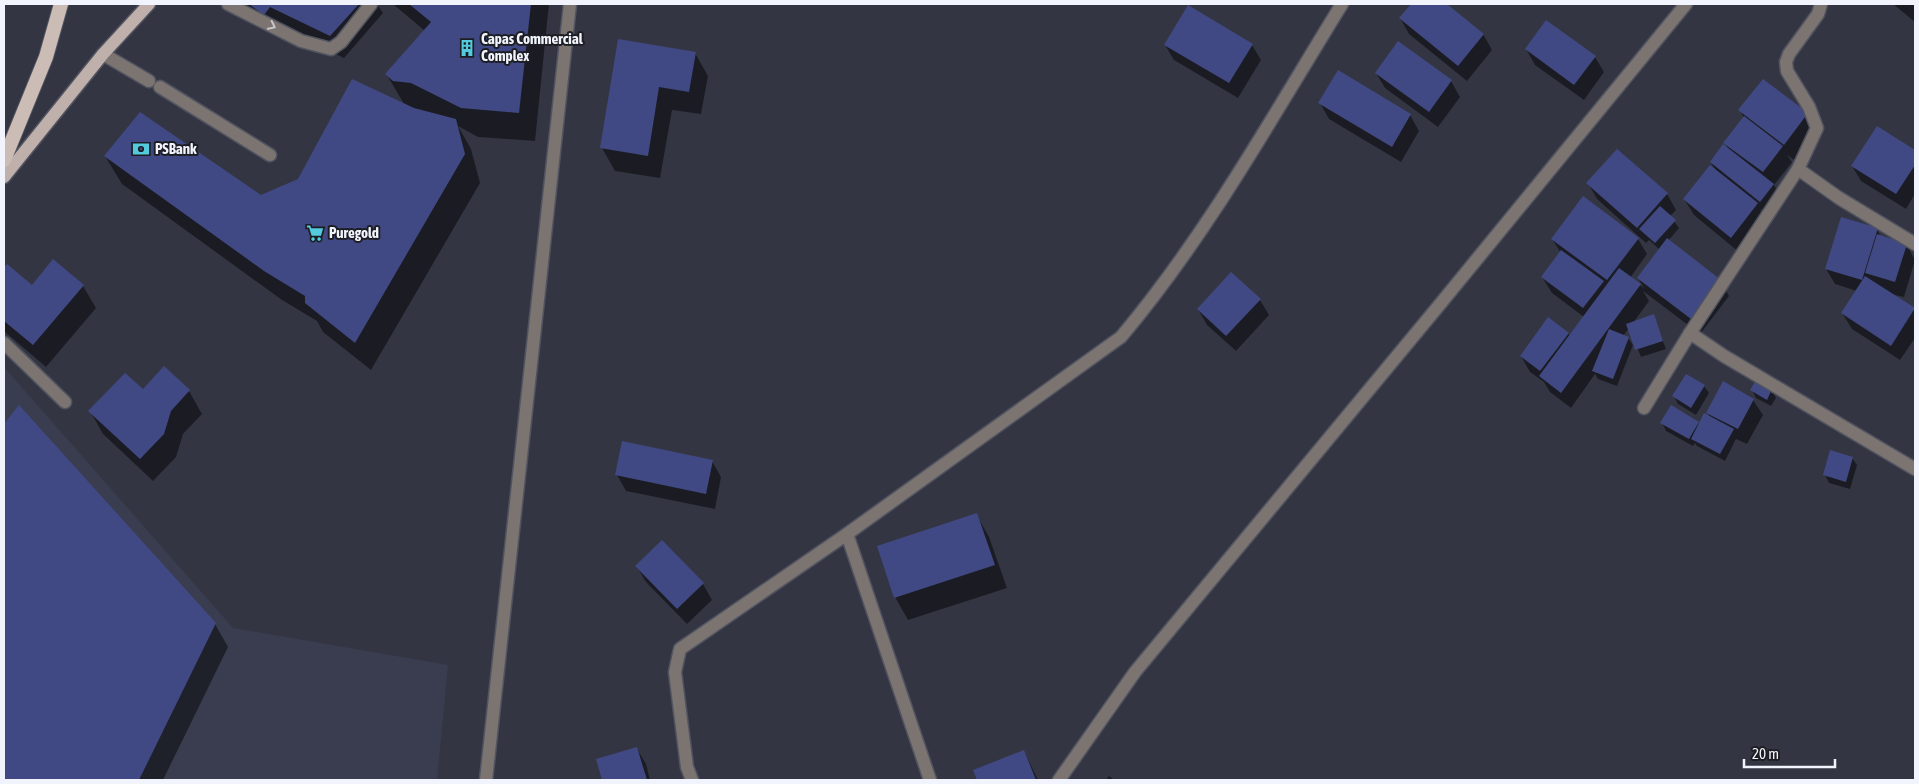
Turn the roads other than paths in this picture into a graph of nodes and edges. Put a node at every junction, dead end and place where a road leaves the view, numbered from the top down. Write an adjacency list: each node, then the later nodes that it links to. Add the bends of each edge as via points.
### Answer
1 (61, 4): 11 (highway, via 46,57)
2 (148, 4): 9 (main road)
3 (228, 4): 4 (street, one-way to 4, via 301,41 331,49 341,42)
4 (371, 4)
5 (570, 4): 21 (street)
6 (1342, 4): 20 (street, via 1210,219 1121,337)
7 (1686, 4): 24 (street, via 1134,672)
8 (1821, 4): 12 (street, via 1818,14 1786,62 1817,128)
9 (103, 54): 10 (street); 13 (main road)
10 (270, 155)
11 (4, 160)
12 (1798, 169): 14 (street); 15 (street)
13 (4, 177)
14 (1915, 244)
15 (1690, 333): 18 (street); 19 (street)
16 (4, 343): 17 (street)
17 (65, 402)
18 (1644, 408)
19 (1915, 469)
20 (847, 534): 22 (street, via 680,648 675,672 687,767); 23 (street)
21 (486, 780)
22 (692, 780)
23 (930, 780)
24 (1059, 780)

